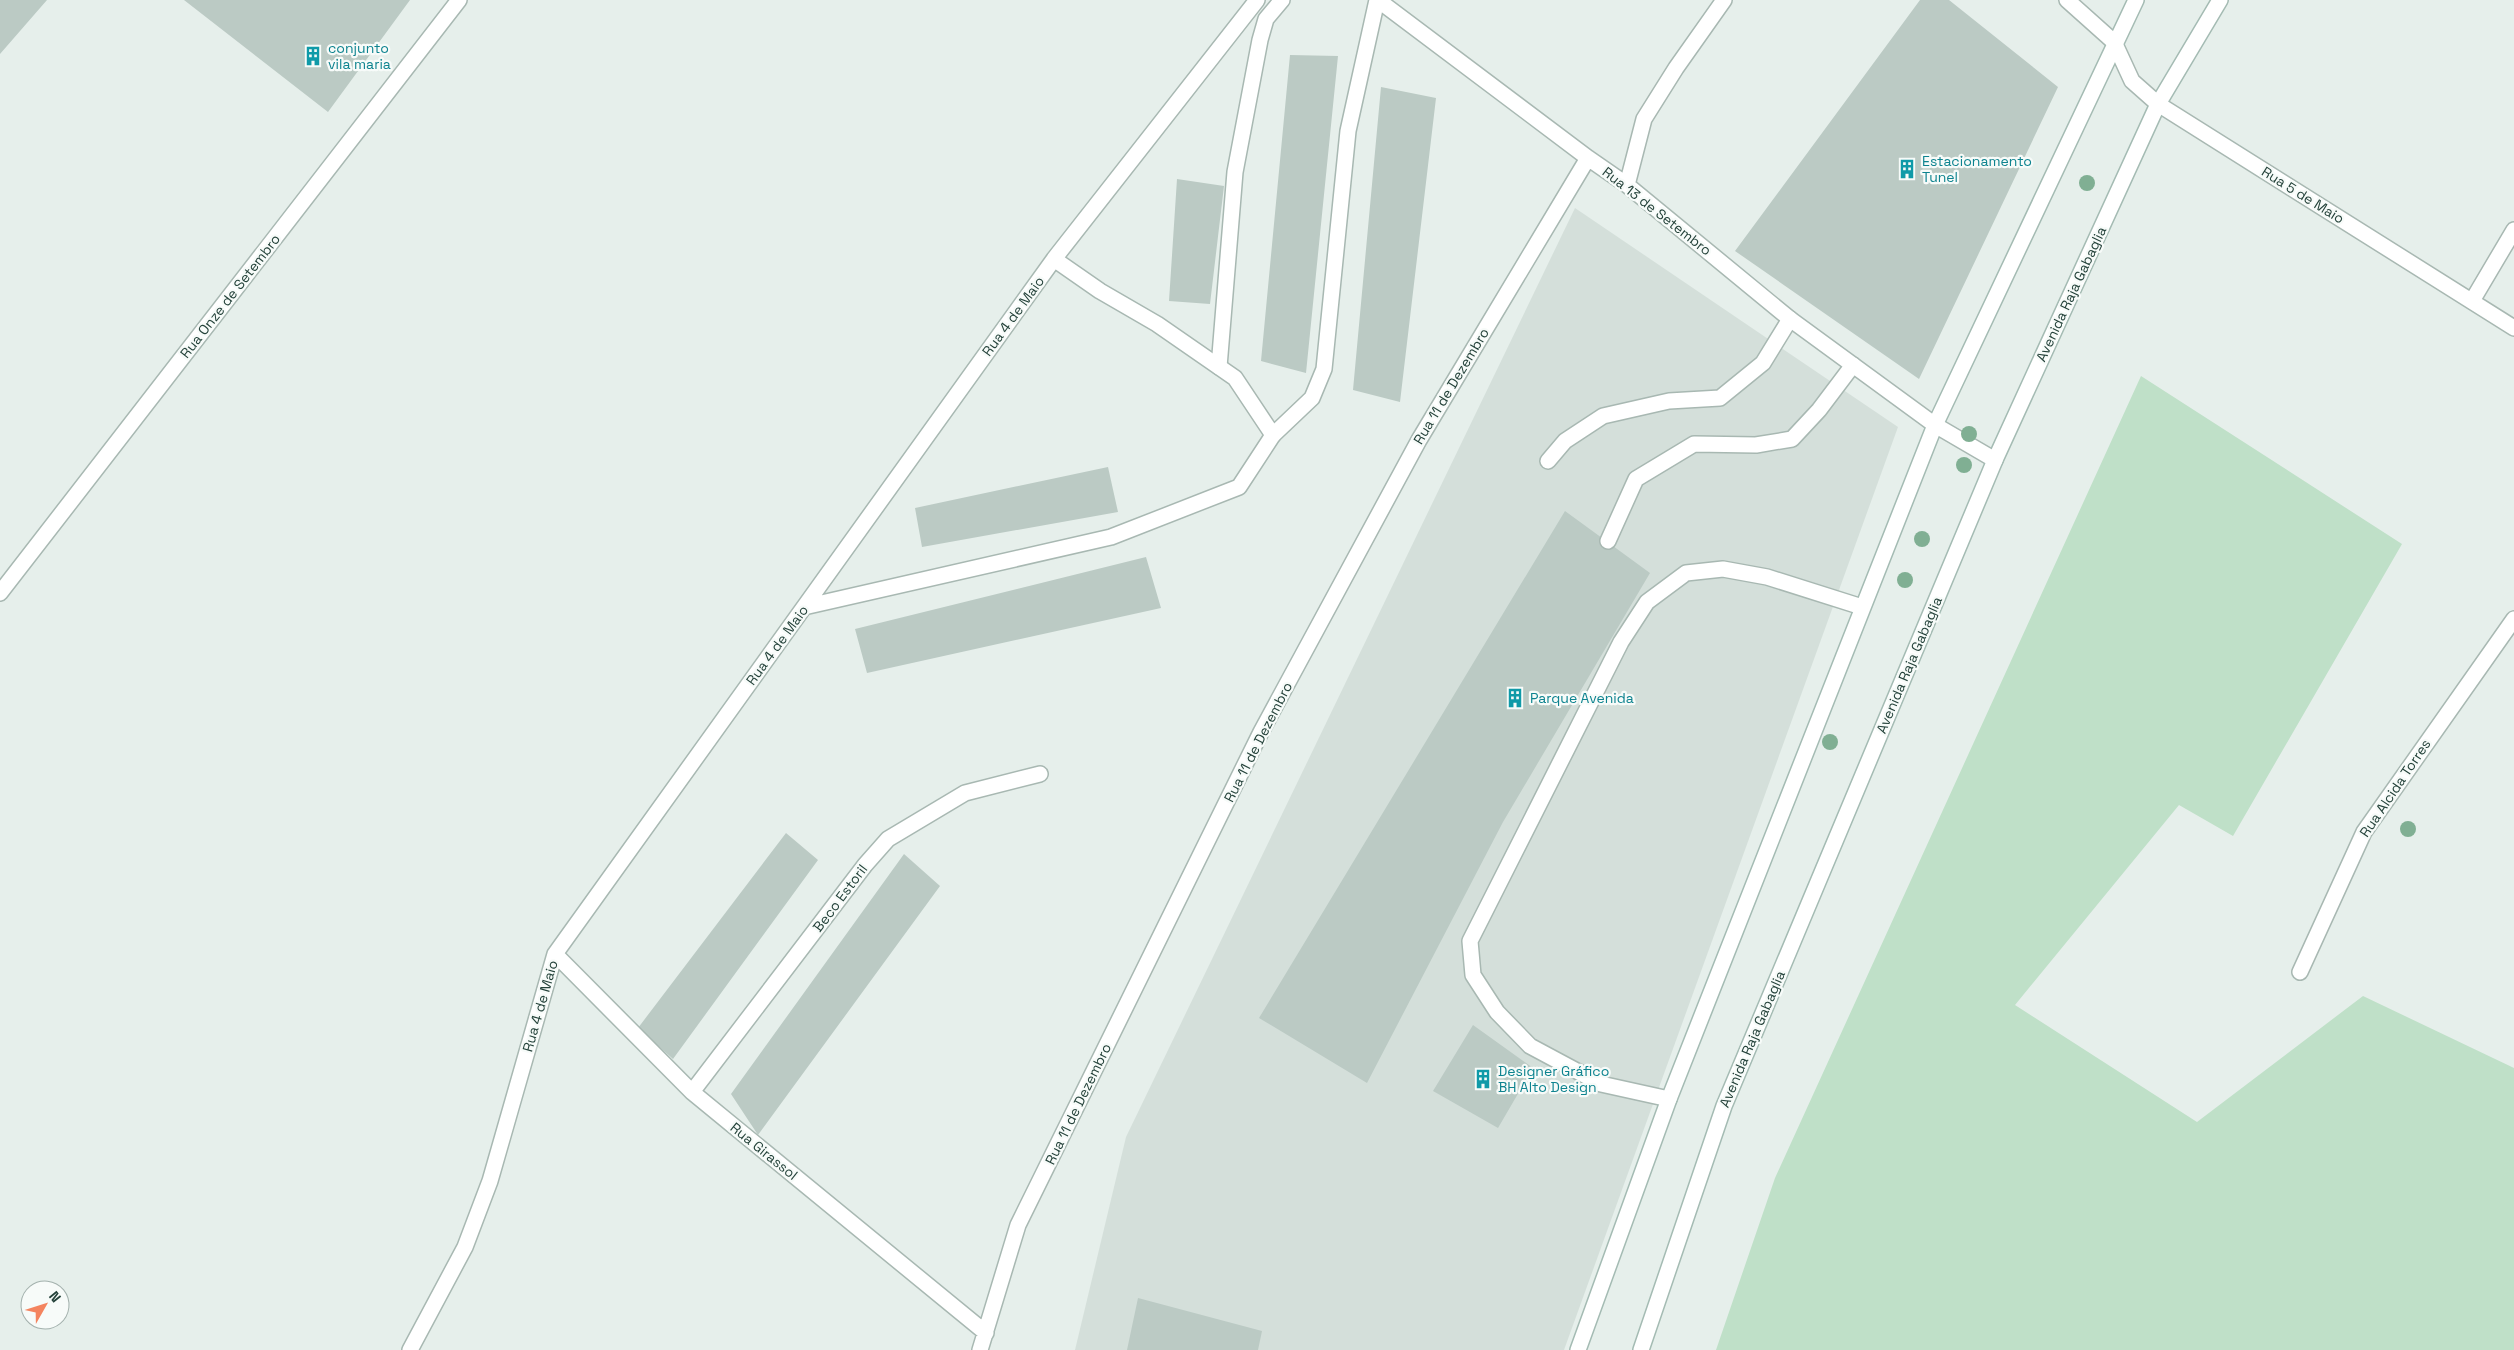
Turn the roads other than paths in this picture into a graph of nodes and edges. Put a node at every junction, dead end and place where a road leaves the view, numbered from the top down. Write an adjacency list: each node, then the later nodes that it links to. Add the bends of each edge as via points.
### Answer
1 (459, 0): 25 (street, Rua Onze de Setembro)
2 (1257, 0): 14 (street, Rua 4 de Maio)
3 (1282, 0): 19 (street, via 1266,19 1260,40 1235,172)
4 (1377, 0): 11 (street, Rua 13 de Setembro); 21 (street, via 1348,131 1324,369 1312,398)
5 (1724, 0): 12 (street, via 1644,119)
6 (2068, 0): 9 (street)
7 (2136, 0): 9 (street)
8 (2220, 0): 10 (street, Avenida Raja Gabaglia)
9 (2114, 42): 10 (street, Rua 5 de Maio, via 2132,81); 20 (street)
10 (2158, 104): 15 (street, Rua 5 de Maio); 22 (street, Avenida Raja Gabaglia)
11 (1588, 158): 12 (street, Rua 13 de Setembro); 34 (street, Rua 11 de Dezembro, via 1419,440 1262,732 1018,1225)
12 (1627, 185): 16 (street, Rua 13 de Setembro)
13 (2514, 230): 15 (street)
14 (1054, 259): 19 (street); 26 (street, Rua 4 de Maio)
15 (2472, 301): 17 (street, Rua 5 de Maio)
16 (1790, 319): 18 (street, Rua 13 de Setembro); 23 (street, via 1763,363 1720,398 1669,401 1603,416 1565,442)
17 (2514, 328)
18 (1853, 366): 20 (street, Rua 13 de Setembro); 24 (street, via 1792,439 1756,445 1694,444 1636,479)
19 (1219, 367): 21 (street, via 1234,378)
20 (1935, 425): 22 (street, Rua 13 de Setembro); 27 (street)
21 (1273, 436): 26 (street, via 1239,488 1111,537)
22 (1995, 460): 38 (street, Avenida Raja Gabaglia, via 1724,1106)
23 (1548, 461)
24 (1608, 541)
25 (0, 593)
26 (804, 607): 30 (street, Rua 4 de Maio)
27 (1862, 607): 33 (street); 33 (street, via 1767,577 1723,569 1686,573 1648,602 1621,642 1470,941 1472,975 1497,1012 1530,1046 1601,1084)
28 (2514, 618): 31 (street, Rua Alcida Torres, via 2364,832)
29 (1040, 774): 32 (street, Beco Estoril, via 965,793 888,839)
30 (555, 954): 32 (street, Rua Girassol); 35 (street, Rua 4 de Maio, via 490,1181 465,1247)
31 (2300, 972)
32 (692, 1092): 34 (street, Rua Girassol)
33 (1669, 1098): 37 (street)
34 (986, 1332): 36 (street, Rua 11 de Dezembro)
35 (410, 1350)
36 (980, 1350)
37 (1578, 1350)
38 (1641, 1350)

